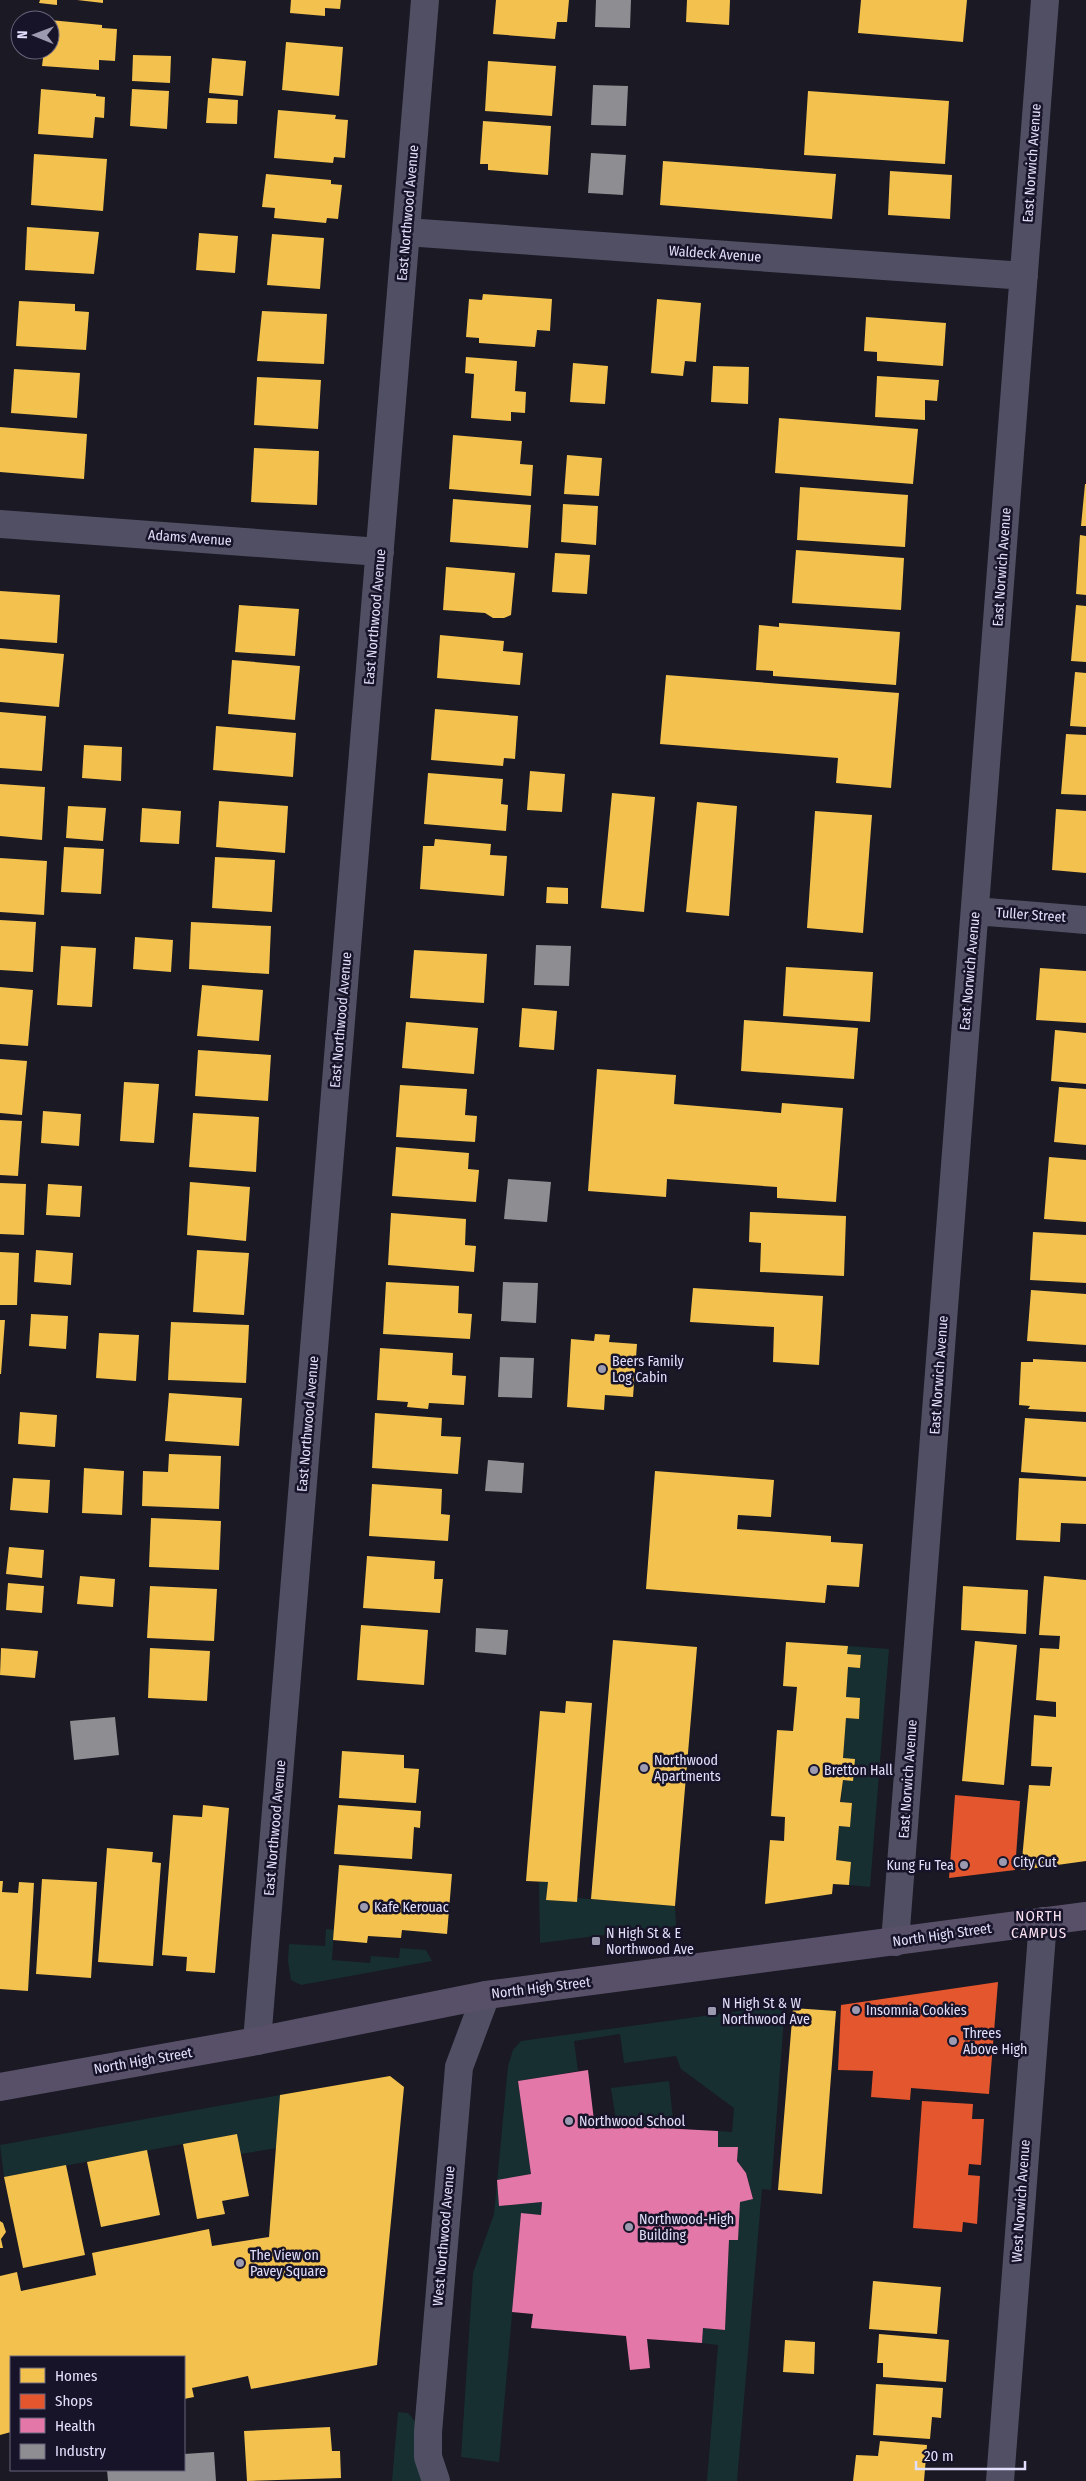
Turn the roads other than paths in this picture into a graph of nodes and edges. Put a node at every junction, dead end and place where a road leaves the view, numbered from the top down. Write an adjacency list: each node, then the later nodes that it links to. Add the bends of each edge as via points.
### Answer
1 (425, 0): 3 (street, East Northwood Avenue)
2 (1045, 0): 4 (street, East Norwich Avenue)
3 (406, 232): 4 (street, Waldeck Avenue); 6 (street, East Northwood Avenue)
4 (1024, 276): 7 (street, East Norwich Avenue)
5 (0, 524): 6 (street, Adams Avenue)
6 (380, 552): 13 (street, East Northwood Avenue)
7 (975, 911): 8 (street, Tuller Street); 11 (street, East Norwich Avenue)
8 (1086, 920)
9 (1086, 1916): 10 (main road, North High Street)
10 (1043, 1921): 11 (main road, North High Street); 16 (street, West Norwich Avenue)
11 (895, 1942): 12 (main road, North High Street)
12 (486, 1995): 13 (main road, North High Street); 15 (street, West Northwood Avenue, via 460,2067 428,2432 428,2457)
13 (257, 2041): 14 (main road, North High Street)
14 (0, 2087)
15 (436, 2481)
16 (1000, 2481)

